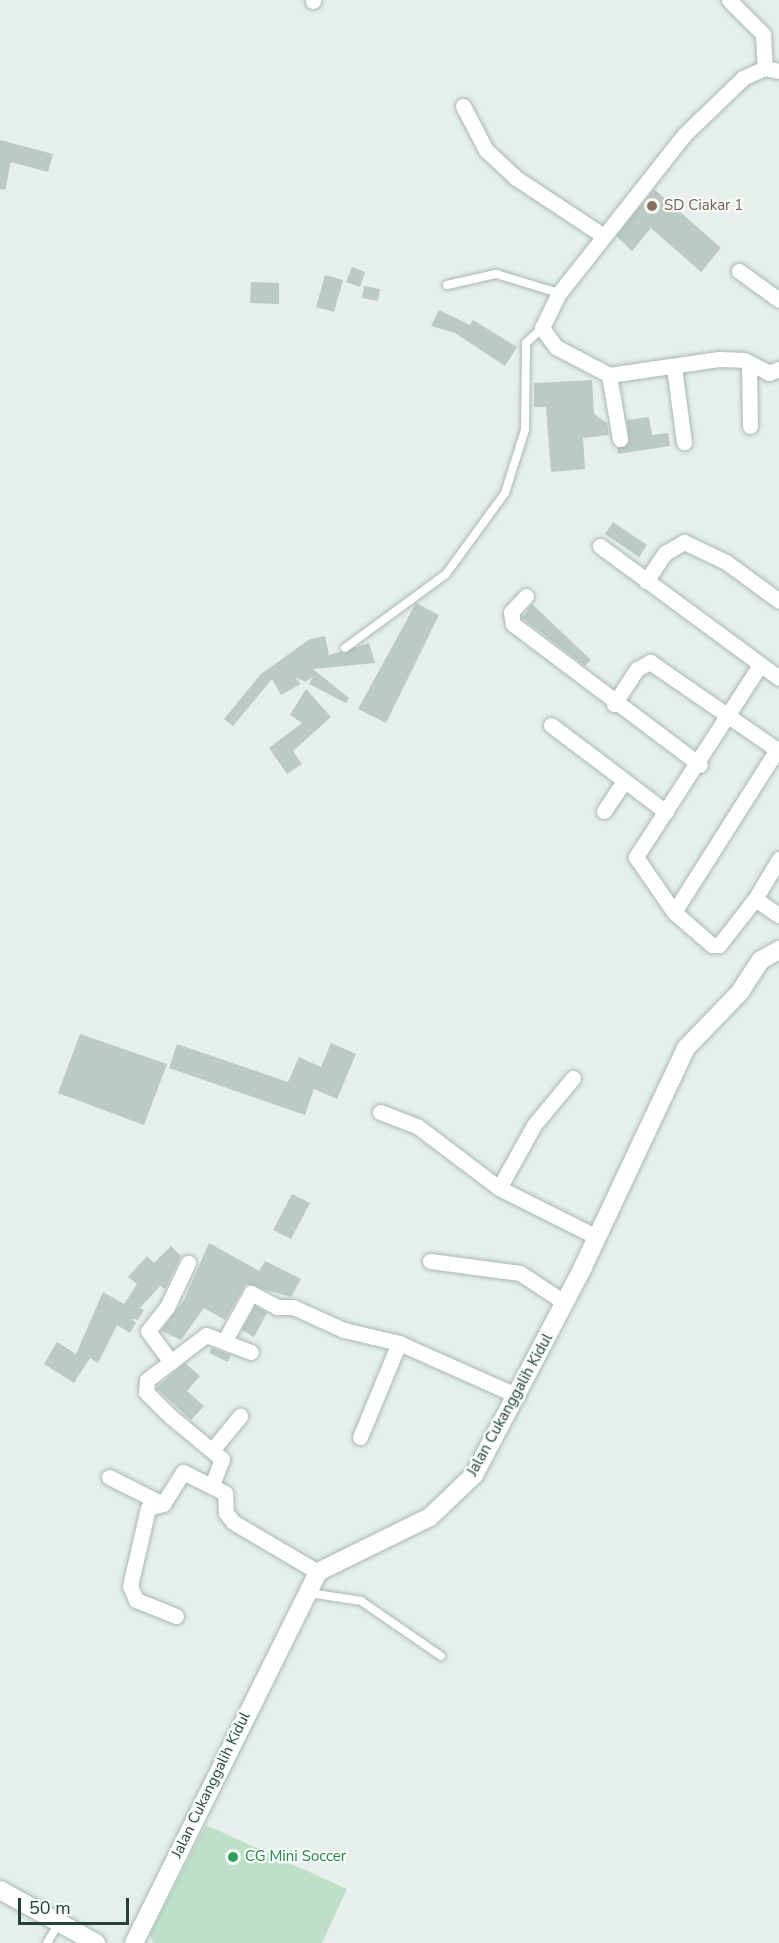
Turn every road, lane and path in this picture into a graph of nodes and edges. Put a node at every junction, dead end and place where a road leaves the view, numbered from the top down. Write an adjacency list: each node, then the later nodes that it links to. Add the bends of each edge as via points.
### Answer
1 (729, 0): 2 (street, via 763,34)
2 (772, 69): 4 (street, via 743,78 684,135)
3 (463, 106): 4 (street, via 486,150 516,178)
4 (602, 236): 7 (street)
5 (739, 271): 8 (street)
6 (447, 285): 7 (lane, via 496,274)
7 (559, 293): 9 (street)
8 (779, 300)
9 (542, 328): 13 (street, via 556,347); 21 (lane, via 526,343 525,429 505,493 446,574)
10 (749, 363): 11 (street, via 719,359); 12 (street, via 769,373); 14 (street)
11 (674, 368): 13 (street); 16 (street)
12 (779, 369)
13 (609, 375): 15 (street)
14 (750, 426)
15 (620, 439)
16 (684, 442)
17 (600, 546): 18 (street)
18 (646, 581): 20 (street, via 665,553 684,542 726,562); 22 (street)
19 (526, 596): 24 (street, via 512,612 513,624)
20 (779, 601)
21 (345, 648)
22 (760, 665): 23 (street); 25 (street)
23 (779, 678)
24 (614, 704): 25 (street, via 637,669 650,662); 28 (street)
25 (726, 717): 27 (street); 28 (street)
26 (551, 725): 29 (street)
27 (778, 750): 34 (street)
28 (700, 765): 31 (street)
29 (624, 782): 30 (street); 31 (street)
30 (604, 811)
31 (666, 812): 34 (street, via 636,857)
32 (779, 859): 33 (street)
33 (755, 899): 34 (street, via 719,945 704,941); 35 (street)
34 (674, 912)
35 (779, 915)
36 (779, 951): 40 (street, Jalan Cukanggalih Kidul, via 761,960 740,992 686,1048)
37 (573, 1078): 39 (street, via 534,1125)
38 (380, 1112): 39 (street, via 417,1126)
39 (499, 1188): 40 (street)
40 (597, 1237): 43 (street, Jalan Cukanggalih Kidul)
41 (430, 1261): 43 (street, via 520,1273)
42 (188, 1263): 47 (street, via 167,1307 148,1331)
43 (564, 1302): 48 (street, Jalan Cukanggalih Kidul)
44 (225, 1340): 45 (street, via 251,1293 276,1307 293,1307 344,1330); 46 (street); 47 (street, via 202,1336)
45 (399, 1343): 48 (street); 50 (street)
46 (251, 1352)
47 (170, 1361): 51 (street, via 151,1374 146,1392)
48 (518, 1396): 55 (street, Jalan Cukanggalih Kidul, via 474,1475 448,1502 400,1534)
49 (240, 1416): 51 (street)
50 (360, 1437)
51 (213, 1449): 53 (street, via 224,1464)
52 (109, 1477): 54 (street)
53 (212, 1485): 54 (street, via 180,1473); 55 (street, via 225,1493 226,1513 233,1522)
54 (163, 1504): 57 (street, via 148,1508 130,1595)
55 (318, 1572): 56 (street, Jalan Cukanggalih Kidul)
56 (305, 1593): 58 (lane, via 361,1601); 63 (street, Jalan Cukanggalih Kidul)
57 (176, 1616)
58 (441, 1656)
59 (0, 1890): 60 (street)
60 (59, 1923): 61 (lane); 62 (street)
61 (46, 1943)
62 (96, 1943)
63 (134, 1943)

